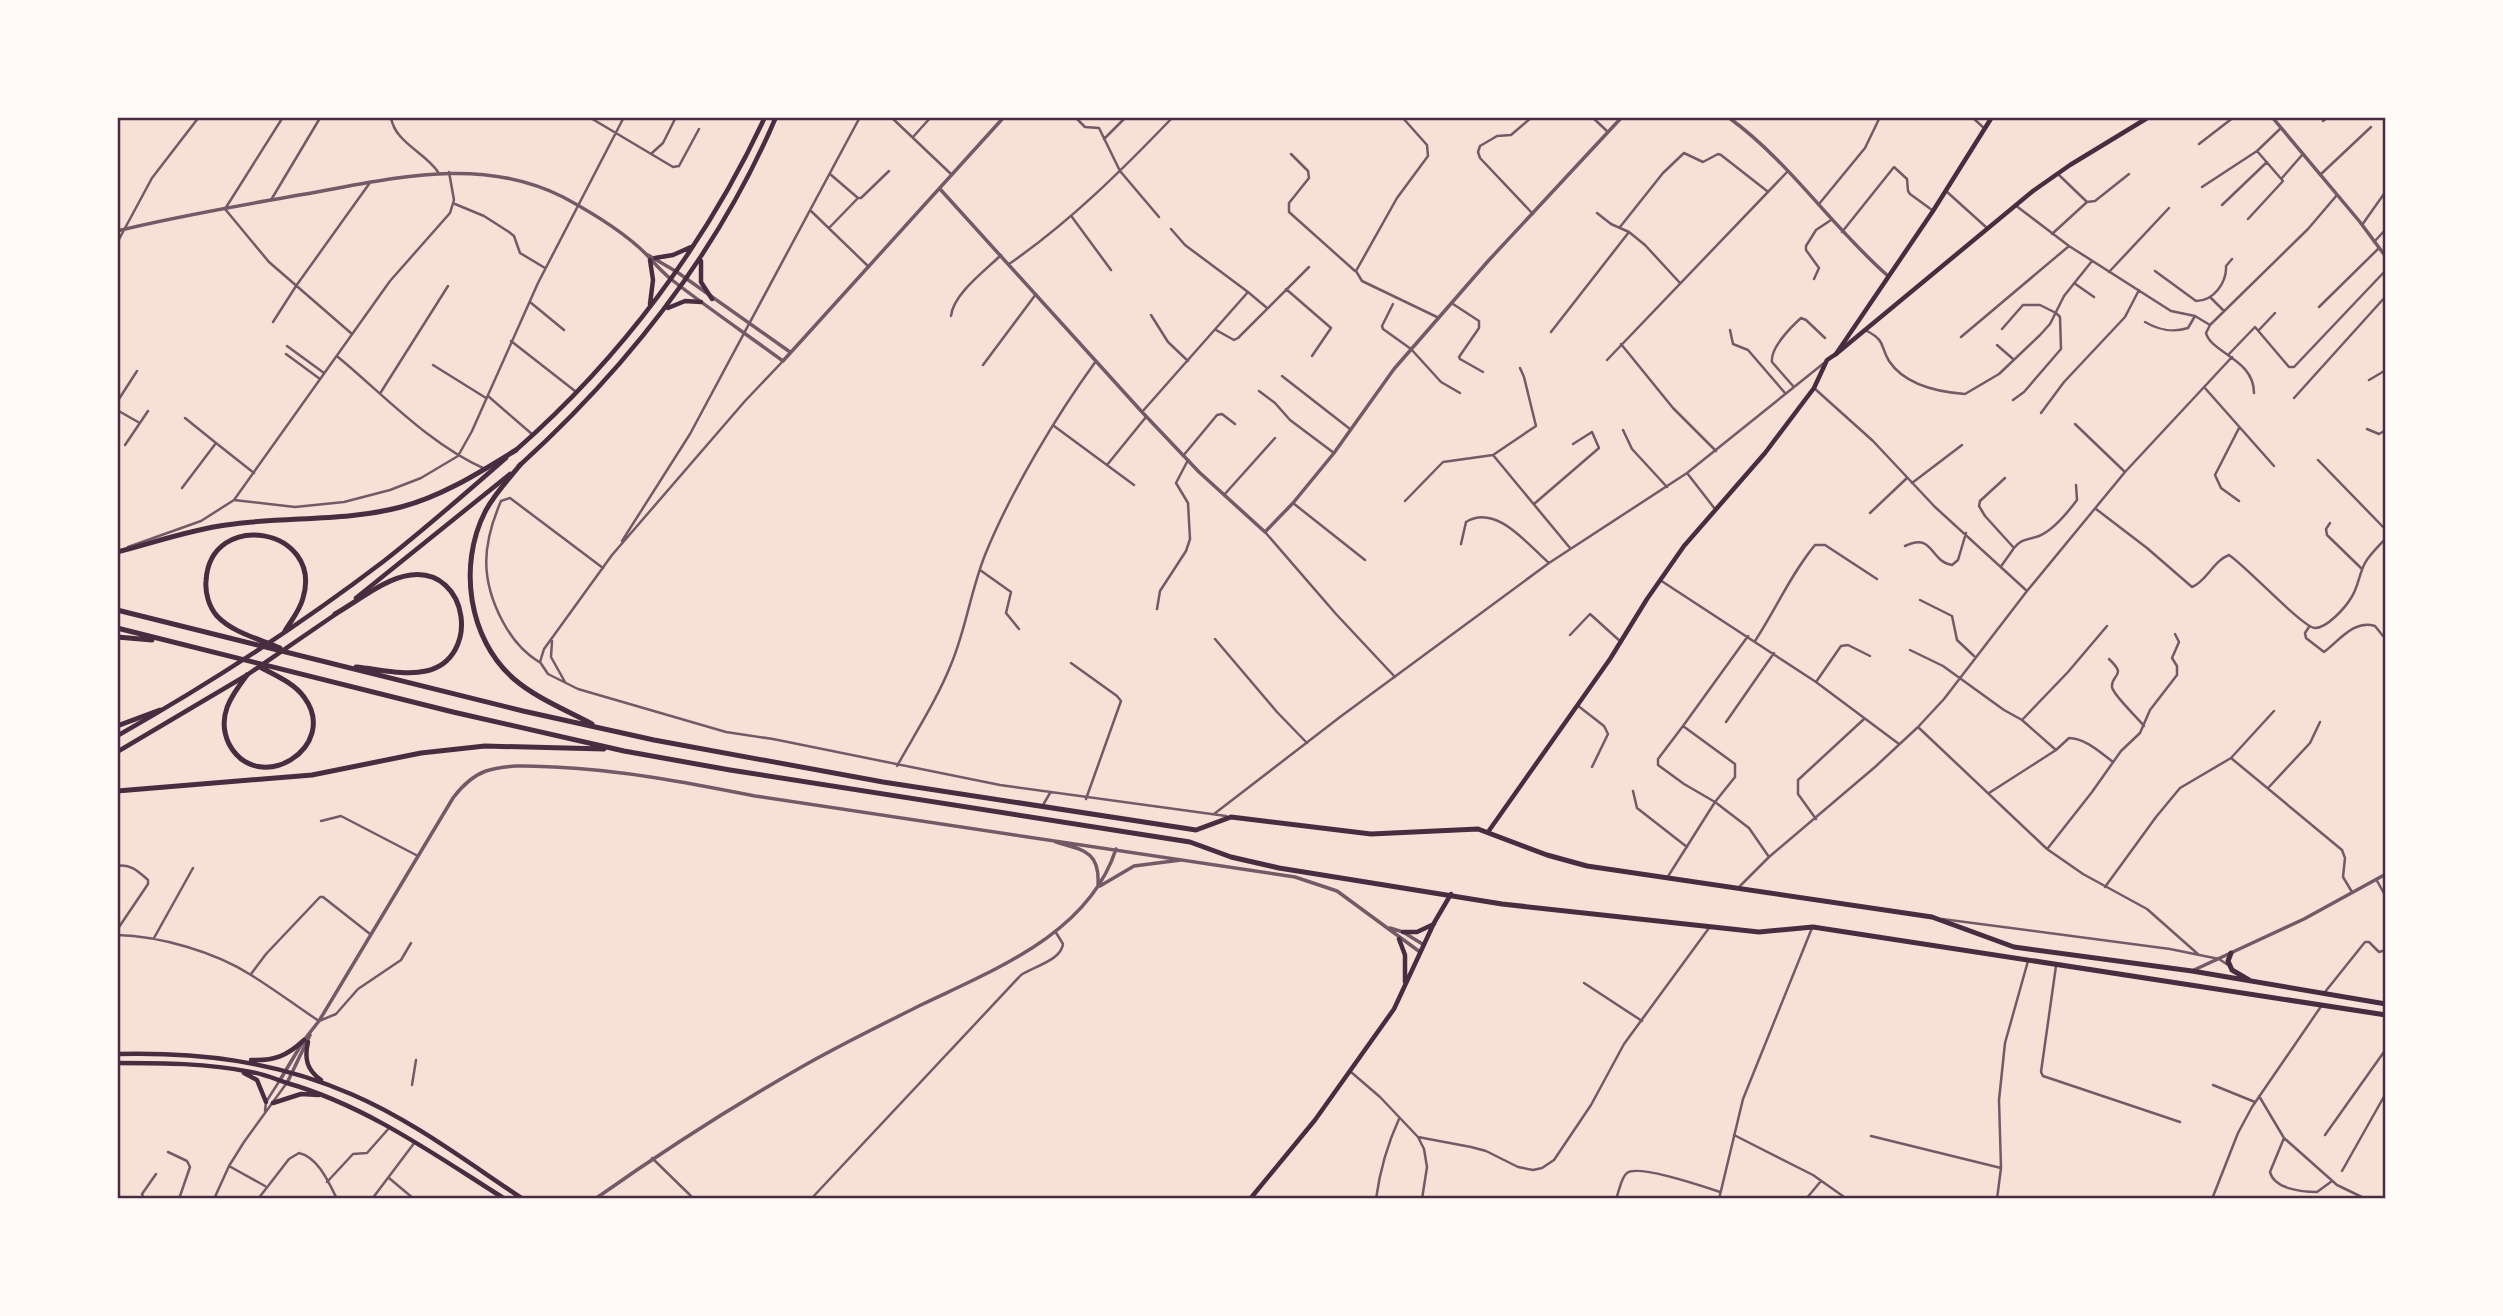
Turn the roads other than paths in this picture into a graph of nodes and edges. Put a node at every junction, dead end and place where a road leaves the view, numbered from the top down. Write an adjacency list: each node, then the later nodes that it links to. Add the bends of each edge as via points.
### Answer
1 (284, 117): 71 (street)
2 (391, 117): 47 (street, via 396,132)
3 (589, 117): 35 (street)
4 (624, 117): 35 (street)
5 (677, 117): 40 (street)
6 (765, 117): 93 (main road)
7 (776, 117): 96 (main road)
8 (860, 117): 50 (street)
9 (891, 117): 36 (street)
10 (931, 117): 36 (street)
11 (1004, 117): 52 (street)
12 (1075, 117): 37 (street, via 1085,127 1099,128)
13 (1126, 117): 37 (street)
14 (1173, 117): 45 (street)
15 (1402, 117): 108 (street, via 1427,145 1428,156 1397,198)
16 (1532, 117): 75 (street, via 1511,135 1497,136 1480,146 1478,152)
17 (1592, 117): 34 (street)
18 (1622, 117): 34 (street)
19 (1728, 117): 46 (street)
20 (1880, 117): 66 (street, via 1865,148)
21 (1972, 117): 33 (street)
22 (1992, 117): 33 (main road)
23 (2149, 117): 49 (main road)
24 (2234, 117): 38 (street)
25 (2272, 117): 31 (street)
26 (2328, 117): 29 (street)
27 (196, 118): 83 (street, via 158,169)
28 (320, 118): 63 (street)
29 (2323, 121)
30 (2371, 127): 53 (street)
31 (2281, 128): 39 (street); 42 (street)
32 (699, 129): 40 (street, via 677,167)
33 (1985, 129): 59 (main road)
34 (1608, 132): 75 (street)
35 (616, 134): 40 (street); 69 (street)
36 (912, 137): 52 (street)
37 (1104, 139): 45 (street)
38 (2199, 144)
39 (2257, 151): 43 (street); 56 (street)
40 (652, 153)
41 (1292, 154): 108 (street, via 1309,178 1289,203 1289,212)
42 (2303, 154): 53 (street); 54 (street)
43 (2267, 162): 54 (street); 68 (street)
44 (889, 171): 62 (street)
45 (1120, 171): 76 (street); 77 (street)
46 (1788, 171): 58 (street); 66 (street)
47 (438, 172): 48 (street); 55 (street)
48 (449, 172): 65 (street); 69 (street, via 507,177)
49 (2058, 173): 64 (street); 67 (main road)
50 (830, 174): 62 (street); 72 (street)
51 (2129, 174): 64 (street, via 2095,201)
52 (952, 175): 57 (street)
53 (2320, 175): 61 (street)
54 (2282, 178): 78 (street)
55 (370, 182): 63 (street); 118 (street)
56 (2202, 187)
57 (940, 189): 97 (street); 103 (street)
58 (1768, 191): 81 (street, via 1721,155 1703,162 1684,153); 116 (street)
59 (1946, 191): 73 (main road); 82 (street)
60 (2386, 191): 80 (street)
61 (2337, 195): 80 (street); 136 (street)
62 (858, 198): 84 (street)
63 (271, 200): 71 (street)
64 (2087, 202): 90 (street)
65 (454, 203): 105 (street, via 509,232 520,253); 156 (street)
66 (1819, 204): 79 (street)
67 (2015, 205): 82 (main road); 90 (street)
68 (2222, 205)
69 (578, 206): 99 (street); 105 (street)
70 (2169, 208): 111 (street)
71 (225, 209): 83 (street); 118 (street, via 269,262)
72 (811, 211): 84 (street); 145 (street)
73 (1933, 211): 89 (street, via 1910,194 1907,178 1894,167); 112 (main road)
74 (1597, 213): 81 (street)
75 (1533, 214): 132 (street)
76 (1072, 217): 102 (street); 106 (street)
77 (1159, 217)
78 (2248, 219)
79 (1831, 220): 89 (street); 115 (street, via 1816,230 1806,246 1819,268)
80 (2362, 225): 91 (street)
81 (1620, 227): 88 (street)
82 (1987, 228): 148 (main road)
83 (125, 229): 87 (street); 92 (street)
84 (829, 229): 103 (street)
85 (1171, 229): 123 (street, via 1185,245)
86 (2386, 229): 91 (street)
87 (117, 231)
88 (1629, 232): 116 (street); 155 (street)
89 (1842, 232): 112 (street)
90 (2052, 234): 94 (street)
91 (2374, 242): 95 (street)
92 (117, 243)
93 (695, 244): 99 (main road); 110 (main road)
94 (2068, 246): 101 (street); 157 (street)
95 (2379, 248): 98 (street); 134 (street)
96 (704, 256): 114 (main road); 128 (main road, via 701,282)
97 (1001, 256): 102 (street); 141 (street, via 957,299)
98 (2386, 257)
99 (653, 259): 110 (street); 113 (street); 133 (main road)
100 (2232, 260): 127 (street, via 2226,266 2224,282)
101 (2092, 261): 111 (street); 117 (street)
102 (1009, 264): 124 (street)
103 (869, 267): 164 (street)
104 (1309, 267): 121 (street)
105 (545, 268): 129 (street)
106 (1111, 270)
107 (2386, 270): 153 (street, via 2294,367 2289,367)
108 (1356, 271): 143 (street, via 1362,281)
109 (2155, 271): 127 (street, via 2196,301)
110 (677, 272): 113 (main road); 114 (street)
111 (2109, 272): 122 (street)
112 (1888, 276): 166 (main road)
113 (671, 279): 120 (street); 133 (main road)
114 (686, 279): 120 (main road); 128 (street)
115 (1814, 279)
116 (1680, 283): 160 (street)
117 (2074, 283): 126 (street); 138 (street)
118 (296, 286): 144 (street); 156 (street)
119 (448, 286): 191 (street)
120 (681, 286): 130 (street); 137 (main road)
121 (1286, 289): 135 (street); 169 (street, via 1331,328)
122 (2140, 290): 142 (street, via 2171,312); 202 (street, via 2124,317)
123 (1248, 292): 135 (street); 151 (street)
124 (1036, 294): 175 (street); 178 (street)
125 (2386, 296): 197 (street)
126 (2094, 297)
127 (2210, 297): 136 (street)
128 (712, 299): 145 (street)
129 (530, 302): 150 (street); 159 (street)
130 (701, 302): 137 (main road, via 685,301); 154 (street)
131 (1392, 304): 163 (street, via 1382,328)
132 (1453, 304): 143 (street); 182 (street, via 1479,321 1459,356)
133 (649, 305): 192 (main road)
134 (2319, 307)
135 (1267, 309): 151 (street, via 1234,340)
136 (2224, 312): 147 (street)
137 (662, 313): 228 (main road, via 592,396)
138 (2056, 313): 149 (street, via 2040,305 2023,305); 171 (street); 198 (street, via 2061,322 2061,349)
139 (2276, 313): 153 (street)
140 (1152, 315): 176 (street, via 1168,342)
141 (951, 316)
142 (2195, 316): 146 (street, via 2188,328 2175,331); 147 (street)
143 (1439, 318): 163 (street)
144 (273, 322)
145 (749, 322): 154 (street); 164 (street)
146 (2145, 322)
147 (2210, 325): 167 (street, via 2206,338)
148 (1864, 329): 166 (main road); 171 (street, via 1879,338 1889,361 1909,379 1962,394 1998,374)
149 (2002, 329)
150 (564, 330)
151 (1215, 330): 176 (street)
152 (1730, 330): 194 (street, via 1733,344 1748,350)
153 (2259, 330): 167 (street, via 2255,327)
154 (744, 332): 174 (street); 261 (street, via 690,434)
155 (1551, 332)
156 (352, 334): 168 (street)
157 (1961, 337)
158 (1825, 338): 187 (street, via 1801,318 1775,349 1772,362)
159 (511, 341): 192 (street); 196 (street)
160 (1621, 344): 172 (street); 221 (street, via 1673,408)
161 (1997, 345): 171 (street)
162 (288, 346): 183 (street)
163 (1411, 349): 193 (street, via 1441,382); 210 (street)
164 (790, 352): 174 (street)
165 (286, 354): 185 (street)
166 (1836, 354): 173 (main road)
167 (2228, 354): 170 (street)
168 (336, 356): 183 (street); 191 (street)
169 (1312, 356)
170 (2232, 357): 188 (street); 195 (street, via 2250,376)
171 (2014, 359)
172 (1607, 360)
173 (1827, 360): 187 (street); 189 (main road)
174 (783, 361): 261 (street)
175 (1096, 361): 203 (street); 208 (street)
176 (1188, 361): 203 (street)
177 (433, 365): 196 (street)
178 (983, 365)
179 (1520, 368): 223 (street, via 1536,426)
180 (2386, 370): 186 (street)
181 (137, 371): 199 (street)
182 (1483, 372)
183 (324, 373): 185 (street)
184 (1282, 376): 210 (street)
185 (320, 379): 233 (street)
186 (2369, 380)
187 (1793, 386): 194 (street)
188 (2204, 387): 209 (street); 232 (street)
189 (1814, 388): 235 (street); 249 (main road)
190 (1259, 391): 222 (street)
191 (381, 392): 224 (street)
192 (578, 393): 214 (main road)
193 (1460, 393)
194 (1785, 393): 221 (street)
195 (2254, 393)
196 (487, 397): 214 (street); 224 (street)
197 (2294, 398)
198 (2013, 400)
199 (117, 402)
200 (117, 410): 205 (street)
201 (148, 411): 205 (street)
202 (2042, 413)
203 (1144, 414): 225 (street); 229 (street)
204 (186, 418): 216 (street)
205 (140, 423): 218 (street)
206 (1236, 424): 225 (street, via 1217,415)
207 (2075, 424): 232 (street)
208 (1054, 426): 229 (street); 267 (street, via 1020,484)
209 (2239, 428): 230 (street); 244 (street, via 2215,475 2221,488)
210 (1350, 429): 222 (street)
211 (1623, 429): 240 (street, via 1632,449)
212 (2367, 429): 213 (street, via 2379,434)
213 (2386, 430)
214 (533, 435): 220 (main road)
215 (1275, 438): 242 (street)
216 (216, 443): 233 (street); 241 (street)
217 (1573, 443): 247 (street, via 1592,432 1599,448)
218 (125, 445)
219 (1962, 445): 237 (street)
220 (516, 450): 231 (highway); 279 (main road, via 384,560)
221 (1716, 451): 234 (street)
222 (1334, 453): 246 (street)
223 (1493, 454): 245 (street, via 1443,462); 247 (street)
224 (458, 456): 231 (street); 243 (street, via 421,478 344,502 295,507)
225 (1183, 456): 226 (street)
226 (1188, 460): 242 (street); 272 (street, via 1176,483 1188,503 1189,544 1160,591)
227 (2318, 460): 252 (street)
228 (520, 465): 274 (main road); 316 (highway, via 496,494 477,533 469,573 476,617 485,640 513,678)
229 (1107, 465): 238 (street)
230 (2274, 466)
231 (485, 469): 260 (highway, via 403,506 347,516 228,524)
232 (2125, 472): 248 (street)
233 (254, 473): 243 (street)
234 (1687, 473): 240 (street); 249 (street)
235 (1907, 478): 237 (street); 250 (street)
236 (2005, 478): 259 (street, via 1979,506)
237 (1912, 483): 254 (street)
238 (1135, 485)
239 (2076, 485): 259 (street, via 2077,499 2052,528 2020,540)
240 (1667, 487): 258 (street)
241 (182, 488)
242 (1224, 495): 253 (street)
243 (234, 500): 260 (street, via 201,521)
244 (2239, 500)
245 (1405, 501)
246 (1293, 503): 253 (street); 262 (street)
247 (1534, 505): 258 (street)
248 (2095, 509): 270 (street); 276 (street, via 2192,587 2229,555)
249 (1715, 510): 269 (main road)
250 (1870, 513)
251 (2330, 523): 266 (street, via 2328,535)
252 (2386, 530)
253 (1265, 532): 301 (street)
254 (1966, 533): 257 (street, via 1952,565 1920,541); 264 (street)
255 (2386, 538): 266 (street)
256 (1461, 544): 263 (street, via 1466,522 1481,516 1500,522)
257 (1905, 546)
258 (1570, 548): 263 (street)
259 (2014, 548): 264 (street)
260 (117, 552)
261 (612, 555): 265 (street)
262 (1365, 560)
263 (1549, 563): 301 (street)
264 (2002, 565): 270 (street)
265 (603, 568): 280 (street); 297 (street, via 510,498 501,501 486,551 489,589 507,630 525,653)
266 (2362, 569): 276 (street, via 2352,597 2342,609 2321,627)
267 (980, 570): 278 (street, via 1011,592 1005,609); 325 (street, via 953,661)
268 (1877, 579): 287 (street, via 1825,545 1815,545)
269 (1660, 580): 283 (street); 289 (main road)
270 (2027, 591): 294 (street)
271 (1920, 600): 294 (street, via 1952,616 1956,640)
272 (1157, 609)
273 (117, 610): 292 (highway)
274 (335, 614): 299 (highway, via 398,578 422,575 452,592 463,625 449,659 425,672); 300 (main road)
275 (2107, 625): 309 (street)
276 (2309, 627): 284 (street, via 2306,638 2324,653 2362,624 2375,626)
277 (117, 628): 288 (highway)
278 (1019, 629)
279 (282, 633): 292 (highway, via 303,600 300,562 272,536 232,539 210,562 206,583 210,606 238,631); 306 (main road)
280 (555, 634): 297 (street); 304 (street, via 551,657)
281 (2175, 634): 314 (street, via 2179,642 2172,658 2178,675 2150,709)
282 (1570, 635): 289 (street, via 1590,614)
283 (1748, 636): 287 (street); 313 (street)
284 (2383, 636)
285 (117, 637): 288 (highway)
286 (1215, 639): 318 (street)
287 (1755, 641): 291 (street)
288 (176, 642): 296 (highway)
289 (1621, 642): 305 (main road)
290 (1910, 650): 302 (street)
291 (1774, 653): 303 (street); 310 (street)
292 (296, 655): 299 (highway)
293 (1870, 656): 303 (street, via 1849,645 1841,646)
294 (1975, 657): 302 (street)
295 (2109, 659): 314 (street, via 2118,672 2113,691)
296 (247, 661): 300 (highway, via 294,686 310,708 312,733 290,761 269,767 249,763 228,741 225,711); 321 (highway)
297 (540, 662): 304 (street, via 548,674)
298 (1072, 663): 332 (street, via 1121,701)
299 (335, 665): 316 (highway)
300 (247, 676): 322 (main road)
301 (1395, 677): 318 (street)
302 (1960, 678): 309 (street); 315 (street)
303 (1816, 682): 308 (street)
304 (567, 684): 325 (street, via 726,732)
305 (1577, 705): 326 (street, via 1608,734); 340 (main road)
306 (160, 710): 312 (highway); 317 (main road)
307 (2274, 711): 323 (street)
308 (1864, 719): 319 (street); 337 (street, via 1798,780 1798,794)
309 (2022, 720): 320 (street)
310 (1726, 722)
311 (2320, 722): 327 (street, via 2310,743)
312 (117, 726)
313 (1683, 726): 333 (street, via 1736,767 1735,777); 333 (street, via 1658,765)
314 (2144, 726): 324 (street)
315 (1918, 727): 319 (street); 331 (street)
316 (601, 729): 334 (highway, via 770,763)
317 (117, 736)
318 (1307, 743): 335 (street)
319 (1900, 744): 337 (street)
320 (2056, 750): 324 (street, via 2075,738); 331 (street)
321 (624, 751): 328 (highway, via 485,746 421,753 313,775); 338 (highway)
322 (117, 752)
323 (2231, 758): 327 (street); 354 (street, via 2180,788)
324 (2113, 762): 344 (street)
325 (897, 766): 330 (street)
326 (1592, 767)
327 (2269, 787): 356 (street, via 2343,850 2343,877)
328 (117, 791)
329 (1633, 791): 342 (street, via 1637,808)
330 (1050, 793): 332 (street); 334 (street)
331 (1989, 793): 344 (street)
332 (1086, 799): 335 (street)
333 (1715, 802): 342 (street); 346 (street, via 1749,828)
334 (1042, 806): 336 (highway, via 1196,830); 338 (highway)
335 (1214, 814): 336 (street)
336 (1231, 817): 340 (highway, via 1380,834)
337 (1816, 818): 346 (street)
338 (1039, 819): 357 (highway, via 1190,842 1279,868)
339 (321, 821): 345 (street, via 341,816)
340 (1488, 832): 351 (highway, via 1587,866)
341 (1044, 838): 343 (street); 345 (street, via 612,772 516,766 488,771 466,782); 353 (street, via 1091,856 1098,869)
342 (1687, 848): 351 (street)
343 (1115, 849): 347 (street); 353 (street)
344 (2047, 849): 354 (street)
345 (418, 856): 367 (street)
346 (1769, 857): 355 (street)
347 (1188, 860): 353 (street, via 1134,866); 363 (street, via 1311,881 1337,891)
348 (117, 866): 364 (street, via 130,867 148,880)
349 (193, 868): 369 (street)
350 (2386, 874): 352 (street)
351 (1667, 878): 355 (highway)
352 (2375, 879): 356 (street); 358 (street)
353 (1098, 887): 365 (street)
354 (2105, 887): 376 (street, via 2147,909)
355 (1738, 889): 359 (highway)
356 (2352, 892): 375 (street)
357 (1451, 894): 360 (main road); 361 (highway)
358 (2386, 897)
359 (1932, 917): 376 (street); 381 (highway, via 2014,947)
360 (1434, 923): 366 (main road, via 1423,930); 372 (main road)
361 (1710, 927): 362 (highway, via 1759,932); 391 (street)
362 (1813, 927): 377 (highway); 417 (street, via 1743,1099)
363 (1390, 928): 366 (street); 370 (street)
364 (117, 930)
365 (1055, 932): 424 (street, via 1000,967 805,1065); 446 (street, via 1063,944 1058,956 1021,975)
366 (1403, 932): 372 (street)
367 (370, 934): 382 (street, via 320,897); 390 (street)
368 (117, 935): 369 (street)
369 (154, 938): 382 (street)
370 (1399, 939): 374 (street); 385 (main road, via 1405,955)
371 (411, 943): 390 (street, via 401,960 358,989 337,1014)
372 (1424, 945): 374 (main road)
373 (2386, 950): 386 (street, via 2379,952 2365,942)
374 (1420, 952): 385 (main road)
375 (2231, 953): 378 (street); 380 (highway)
376 (2199, 955): 378 (street)
377 (2029, 959): 379 (highway); 426 (street, via 2005,1043 1999,1100)
378 (2218, 959): 380 (street); 381 (street)
379 (2056, 963): 387 (highway); 415 (street, via 2043,1076)
380 (2229, 966): 383 (highway)
381 (2192, 971): 383 (highway)
382 (251, 974): 390 (street)
383 (2251, 982): 386 (highway)
384 (1584, 983): 391 (street)
385 (1405, 985): 401 (main road)
386 (2323, 995): 388 (highway)
387 (2322, 1004): 389 (highway); 409 (street)
388 (2386, 1004)
389 (2386, 1015)
390 (319, 1021): 392 (street)
391 (1642, 1021): 420 (street, via 1584,1116 1553,1160 1542,1168 1518,1167 1486,1151)
392 (306, 1041): 395 (main road, via 275,1059); 399 (street); 400 (street); 404 (main road, via 310,1069)
393 (2386, 1049): 418 (street)
394 (117, 1054): 395 (main road, via 172,1053)
395 (239, 1060): 399 (main road)
396 (416, 1060): 405 (street)
397 (117, 1063): 398 (main road)
398 (237, 1069): 402 (main road); 410 (main road, via 257,1080)
399 (286, 1070): 400 (main road); 402 (street)
400 (293, 1072): 403 (street); 404 (main road)
401 (1351, 1072): 414 (street); 447 (main road)
402 (280, 1080): 403 (main road); 410 (street)
403 (287, 1083): 408 (main road); 412 (street)
404 (328, 1085): 444 (main road, via 404,1121)
405 (412, 1085)
406 (2213, 1085): 411 (street)
407 (2386, 1093): 427 (street)
408 (328, 1096): 412 (main road, via 301,1094); 416 (main road)
409 (2259, 1096): 411 (street); 421 (street)
410 (266, 1102): 413 (street)
411 (2255, 1102): 455 (street)
412 (273, 1103): 413 (street)
413 (265, 1111): 425 (street)
414 (1399, 1119): 420 (street); 448 (street, via 1380,1171)
415 (2180, 1122)
416 (390, 1127): 422 (main road); 432 (street, via 367,1153 353,1154)
417 (1733, 1135): 430 (street); 434 (street)
418 (2325, 1135)
419 (1871, 1136): 426 (street)
420 (1418, 1137): 449 (street, via 1427,1167)
421 (2284, 1138): 431 (street); 431 (street, via 2270,1172 2275,1182 2317,1192)
422 (415, 1142): 429 (street); 443 (main road)
423 (169, 1152): 437 (street, via 190,1167)
424 (652, 1158): 435 (street); 445 (street)
425 (229, 1166): 433 (street); 438 (street)
426 (2001, 1168): 454 (street)
427 (2342, 1171)
428 (156, 1174): 436 (street, via 142,1194)
429 (389, 1178): 441 (street); 442 (street)
430 (1821, 1181): 452 (street); 453 (street)
431 (2332, 1181): 456 (street)
432 (327, 1182): 433 (street, via 309,1157 299,1153); 440 (street)
433 (265, 1186): 439 (street)
434 (1720, 1192): 450 (street, via 1632,1171 1623,1178); 451 (street)
435 (691, 1196)
436 (144, 1199)
437 (179, 1199)
438 (214, 1199)
439 (258, 1199)
440 (337, 1199)
441 (372, 1199)
442 (414, 1199)
443 (505, 1199)
444 (523, 1199)
445 (595, 1199)
446 (811, 1199)
447 (1250, 1199)
448 (1376, 1199)
449 (1422, 1199)
450 (1616, 1199)
451 (1719, 1199)
452 (1806, 1199)
453 (1847, 1199)
454 (1997, 1199)
455 (2212, 1199)
456 (2367, 1199)

